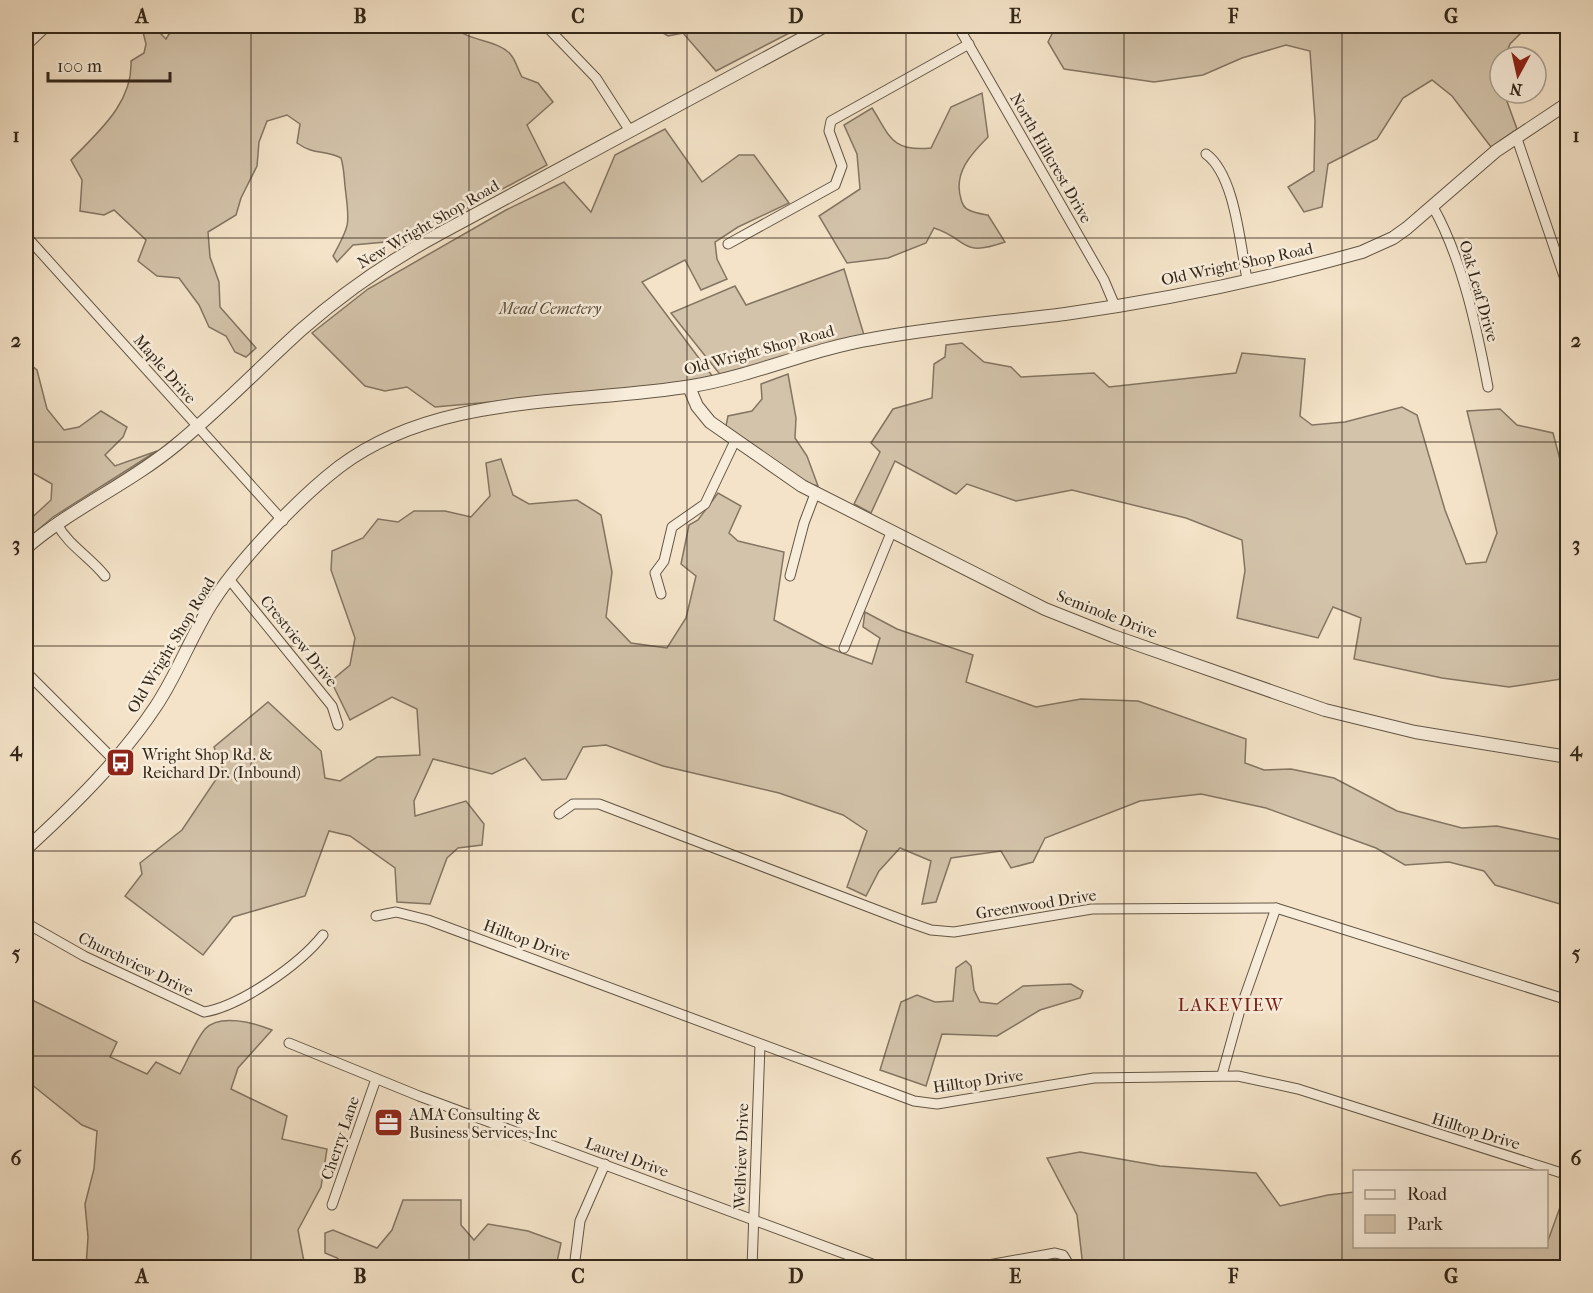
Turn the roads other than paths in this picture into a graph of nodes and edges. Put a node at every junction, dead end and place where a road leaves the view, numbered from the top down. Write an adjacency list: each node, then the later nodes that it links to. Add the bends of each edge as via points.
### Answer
1 (47, 26): 6 (street)
2 (546, 26): 8 (street, via 596,78)
3 (825, 26): 8 (street, New Wright Shop Road)
4 (958, 26): 5 (street, North Hillcrest Drive)
5 (969, 44): 13 (street, via 831,121 829,131 842,166 835,185); 16 (street, North Hillcrest Drive, via 1104,280)
6 (26, 46)
7 (1568, 103): 9 (street, Old Wright Shop Road)
8 (630, 131): 19 (street, New Wright Shop Road, via 439,234 366,279 299,332)
9 (1516, 136): 11 (street, Old Wright Shop Road); 15 (street)
10 (1206, 154): 14 (street, via 1216,161 1225,178)
11 (1433, 207): 14 (street, Old Wright Shop Road, via 1377,246); 18 (street, Oak Leaf Drive, via 1458,269)
12 (26, 236): 19 (street, Maple Drive)
13 (728, 244)
14 (1247, 279): 16 (street, Old Wright Shop Road)
15 (1568, 288)
16 (1114, 306): 17 (street, Old Wright Shop Road, via 854,342)
17 (689, 387): 20 (street, Seminole Drive, via 702,414); 22 (street, Old Wright Shop Road, via 495,409 419,427 353,458)
18 (1488, 387)
19 (196, 427): 22 (street, Maple Drive); 23 (street, New Wright Shop Road, via 144,470)
20 (735, 441): 21 (street, Seminole Drive); 29 (street, via 705,504 678,521 669,532 666,556 655,573)
21 (815, 494): 24 (street, Seminole Drive); 27 (street)
22 (283, 520): 28 (street, Old Wright Shop Road)
23 (57, 524): 25 (street, New Wright Shop Road); 26 (street, via 64,537)
24 (891, 533): 30 (street); 33 (street, Seminole Drive, via 1045,609 1280,695 1415,732)
25 (26, 548)
26 (105, 576)
27 (790, 576)
28 (229, 579): 32 (street, Crestview Drive, via 333,706); 34 (street, Old Wright Shop Road, via 213,601 159,702)
29 (661, 594)
30 (844, 648)
31 (26, 672): 34 (street)
32 (338, 725)
33 (1568, 757)
34 (114, 760): 36 (street, Old Wright Shop Road)
35 (559, 814): 37 (street, Greenwood Drive, via 580,802 599,804 942,932 1092,909)
36 (26, 849)
37 (1276, 908): 41 (street, Greenwood Drive); 44 (street)
38 (376, 916): 43 (street, Hilltop Drive, via 396,912 417,916)
39 (26, 923): 40 (street, Churchview Drive, via 84,956 204,1011 222,1006 266,982)
40 (323, 935)
41 (1568, 1000)
42 (289, 1043): 45 (street, Laurel Drive)
43 (760, 1045): 44 (street, Hilltop Drive, via 925,1104 1105,1077); 49 (street, Wellview Drive)
44 (1222, 1075): 47 (street, Hilltop Drive, via 1276,1083)
45 (376, 1079): 46 (street, Laurel Drive); 48 (street, Cherry Lane)
46 (605, 1164): 49 (street, Laurel Drive); 50 (street, via 580,1221)
47 (1568, 1175)
48 (332, 1205)
49 (754, 1220): 51 (street, Wellview Drive); 52 (street, Laurel Drive)
50 (574, 1268)
51 (752, 1268)
52 (883, 1268)
53 (972, 1268): 54 (street, via 1055,1253 1063,1255)
54 (1071, 1268)

